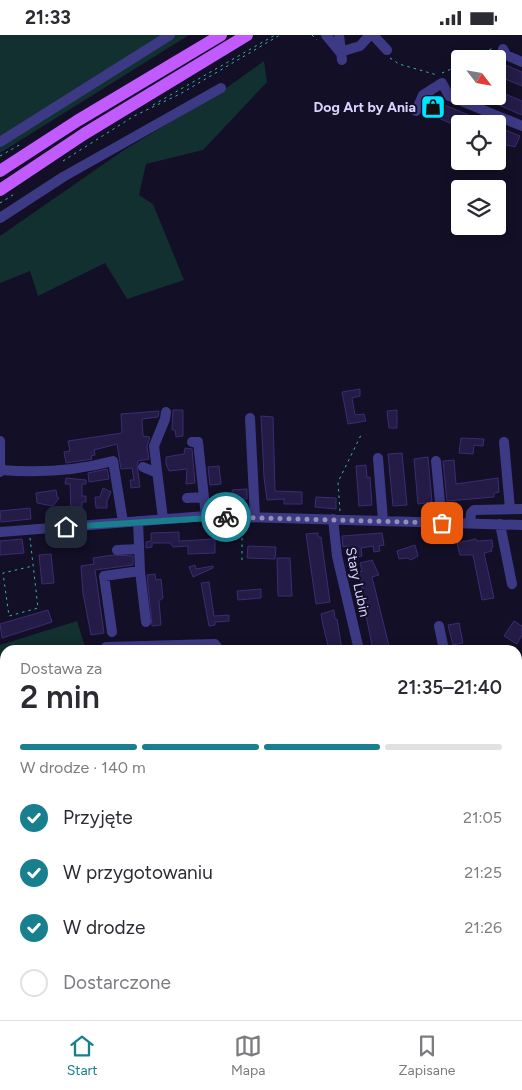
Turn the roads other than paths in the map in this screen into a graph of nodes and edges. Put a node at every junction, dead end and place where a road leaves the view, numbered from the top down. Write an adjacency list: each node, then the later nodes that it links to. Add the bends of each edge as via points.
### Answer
1 (170, 35): 12 (street)
2 (222, 35): 13 (main road)
3 (247, 35): 14 (main road, via 84,134)
4 (371, 35): 5 (street, via 360,46 341,56); 7 (street)
5 (332, 37)
6 (503, 49): 8 (street, via 506,55)
7 (387, 50)
8 (522, 62)
9 (220, 87): 15 (street, via 63,177)
10 (416, 111): 11 (street, via 423,95 440,79 450,96)
11 (522, 126)
12 (0, 142)
13 (0, 171)
14 (0, 190)
15 (0, 218)
16 (166, 412): 25 (street, via 154,446)
17 (250, 418): 31 (street)
18 (0, 441): 24 (street)
19 (192, 442): 26 (street, via 198,442)
20 (504, 442): 28 (street)
21 (378, 458): 35 (street)
22 (436, 461): 37 (street)
23 (143, 467): 25 (street)
24 (0, 471): 36 (street, via 85,469 113,461)
25 (157, 473): 32 (street)
26 (204, 497): 27 (street); 30 (street)
27 (187, 498)
28 (510, 509): 29 (street); 38 (street, via 474,510)
29 (522, 509)
30 (206, 516): 31 (street); 32 (street)
31 (255, 517): 33 (street)
32 (163, 519): 34 (street)
33 (336, 519): 35 (street); 51 (street, Stary Lubin, via 336,556)
34 (138, 521): 36 (street); 42 (street)
35 (382, 521): 37 (street)
36 (123, 522): 41 (street)
37 (442, 523): 38 (street)
38 (470, 523): 39 (street)
39 (500, 524): 40 (street); 45 (street)
40 (522, 525)
41 (0, 532)
42 (139, 549): 43 (street); 44 (street)
43 (117, 550)
44 (140, 571): 46 (street); 48 (street, via 104,576)
45 (512, 584)
46 (146, 622)
47 (439, 626): 52 (street)
48 (112, 632)
49 (179, 645): 50 (street)
50 (216, 645)
51 (358, 645)
52 (443, 645)

